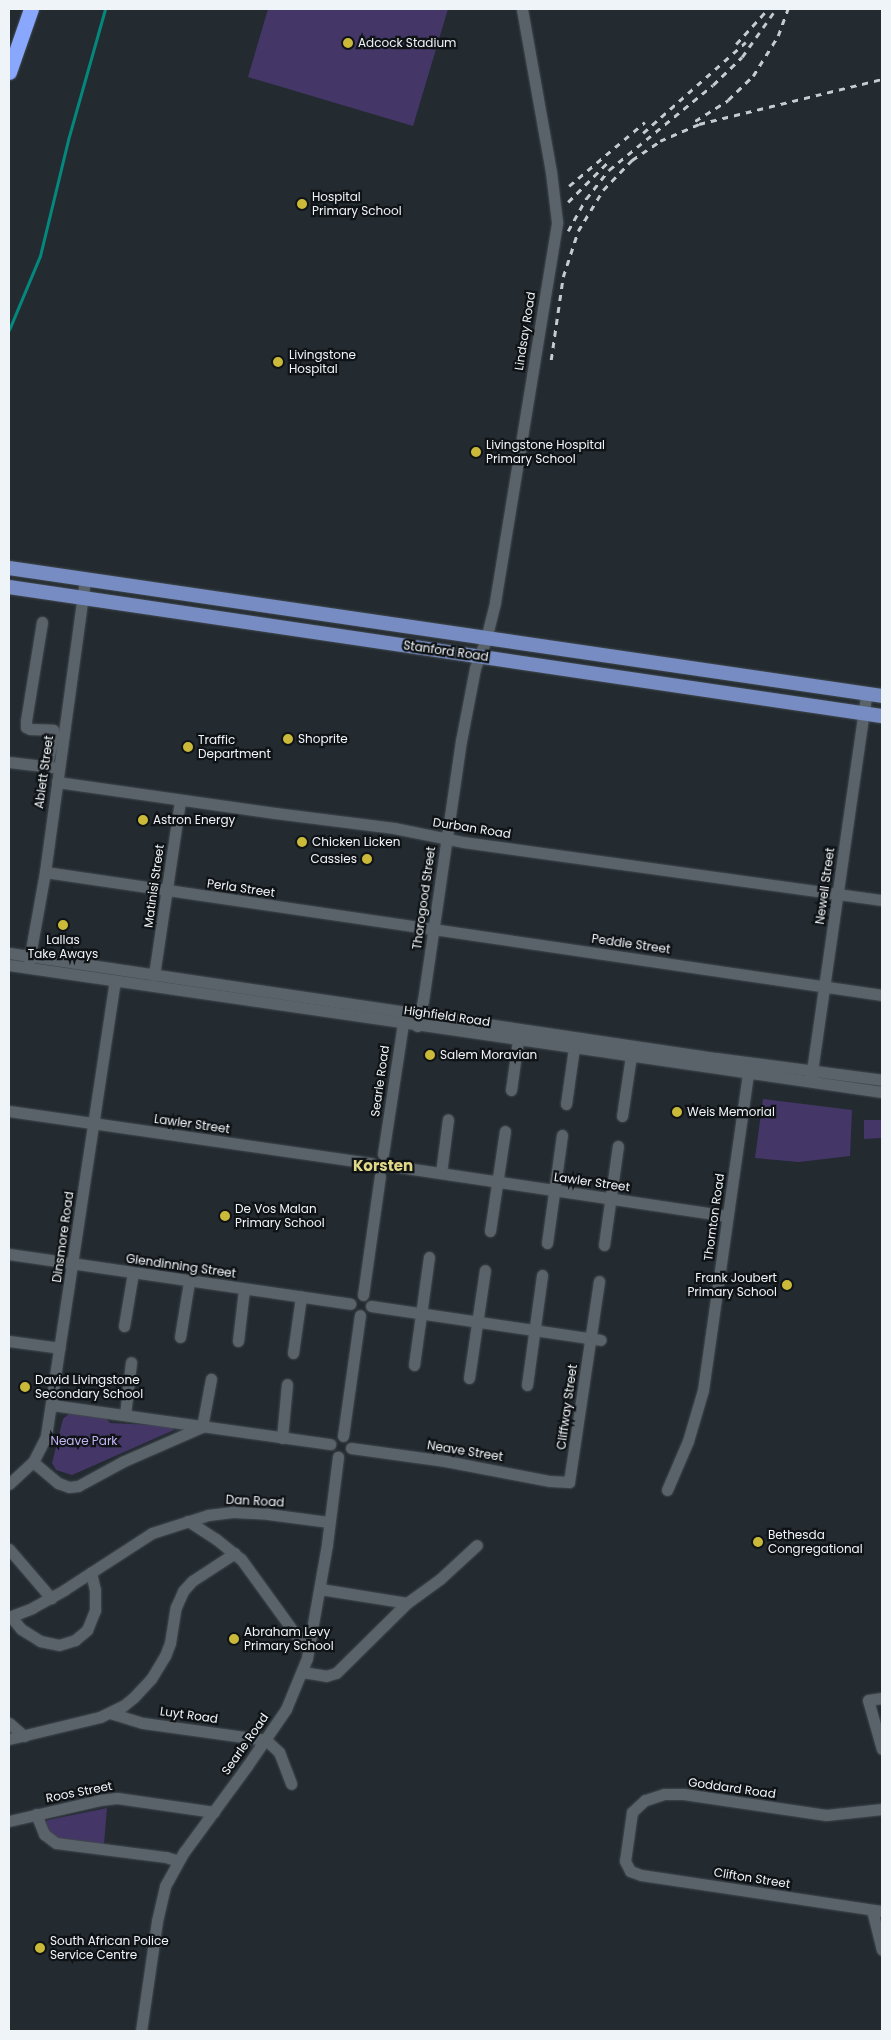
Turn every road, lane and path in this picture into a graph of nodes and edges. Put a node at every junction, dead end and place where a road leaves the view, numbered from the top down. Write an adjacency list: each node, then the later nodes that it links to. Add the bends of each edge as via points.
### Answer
1 (31, 9): 3 (highway)
2 (522, 9): 9 (street, Lindsay Road, via 557,222 495,602)
3 (9, 72)
4 (9, 568): 5 (main road, Stanford Road)
5 (85, 580): 7 (street, Ablett Street); 9 (main road, Stanford Road)
6 (9, 587): 7 (main road, Stanford Road)
7 (83, 599): 10 (main road, Stanford Road); 17 (street, Ablett Street)
8 (42, 622): 16 (street, via 26,727 53,730)
9 (486, 639): 10 (street, Lindsay Road); 11 (main road, Stanford Road)
10 (479, 656): 13 (main road, Stanford Road); 20 (street, Thorogood Street, via 461,741)
11 (866, 694): 12 (main road, Stanford Road); 13 (street, Newell Street)
12 (882, 696)
13 (863, 713): 14 (main road, Stanford Road); 23 (street, Newell Street)
14 (882, 716)
15 (9, 762): 16 (street)
16 (46, 766): 17 (street)
17 (58, 768): 18 (street, Ablett Street)
18 (57, 782): 19 (street, Durban Road); 21 (street, Ablett Street)
19 (180, 800): 20 (street, Durban Road, via 394,828); 22 (street, Matinisi Street)
20 (446, 838): 23 (street, Durban Road); 25 (street, Thorogood Street)
21 (44, 872): 22 (street, Perla Street); 27 (street, Ablett Street)
22 (168, 891): 25 (street, Perla Street); 30 (street, Matinisi Street)
23 (838, 894): 24 (street, Durban Road); 32 (street, Newell Street)
24 (882, 900)
25 (434, 930): 32 (street, Peddie Street); 37 (street, Thorogood Street)
26 (9, 953): 27 (street, Highfield Road)
27 (31, 955): 29 (street, Ablett Street); 30 (street, Highfield Road)
28 (9, 965): 29 (street, Highfield Road)
29 (27, 967): 31 (street, Highfield Road)
30 (154, 975): 34 (street, Highfield Road)
31 (115, 982): 36 (street, Highfield Road); 52 (street, Dinsmore Road)
32 (825, 987): 33 (street, Peddie Street); 44 (street, Newell Street)
33 (882, 995)
34 (360, 1005): 35 (street, Highfield Road); 36 (street)
35 (406, 1012): 37 (street, Highfield Road); 38 (street, Searle Road)
36 (359, 1017): 38 (street, Highfield Road)
37 (418, 1020): 38 (street, Highfield Road); 39 (street, Highfield Road); 42 (street, Highfield Road)
38 (402, 1024): 56 (street, Searle Road)
39 (518, 1040): 40 (street, Highfield Road); 46 (street)
40 (574, 1048): 41 (street, Highfield Road); 48 (street)
41 (632, 1056): 43 (street, Highfield Road); 50 (street)
42 (750, 1062): 43 (street, Thornton Road); 44 (street, Highfield Road)
43 (748, 1074): 44 (street, Highfield Road); 64 (street, Thornton Road)
44 (811, 1076): 45 (street, Highfield Road); 47 (street, Highfield Road)
45 (882, 1080)
46 (511, 1090)
47 (882, 1092)
48 (566, 1104)
49 (9, 1112): 52 (street, Lawler Street)
50 (622, 1116)
51 (448, 1119): 59 (street)
52 (93, 1123): 57 (street, Lawler Street); 70 (street, Dinsmore Road)
53 (505, 1130): 61 (street)
54 (562, 1135): 62 (street)
55 (618, 1146): 63 (street)
56 (383, 1154): 57 (street, via 375,1156); 58 (street, via 390,1158)
57 (370, 1163): 60 (street, via 372,1172)
58 (393, 1166): 59 (street, Lawler Street); 60 (street, via 390,1172)
59 (441, 1174): 61 (street, Lawler Street)
60 (380, 1176): 77 (street)
61 (497, 1182): 62 (street, Lawler Street); 65 (street)
62 (554, 1190): 63 (street, Lawler Street); 66 (street)
63 (610, 1199): 64 (street, Lawler Street); 67 (street)
64 (727, 1216): 110 (street, Thornton Road, via 703,1390 688,1441)
65 (490, 1231)
66 (547, 1243)
67 (604, 1245)
68 (9, 1254): 70 (street, Glendinning Street)
69 (429, 1257): 81 (street)
70 (72, 1264): 72 (street, Glendinning Street); 90 (street, Dinsmore Road)
71 (484, 1270): 83 (street)
72 (132, 1274): 75 (street, Glendinning Street); 84 (street)
73 (542, 1275): 85 (street)
74 (599, 1281): 87 (street)
75 (189, 1282): 76 (street, Glendinning Street); 86 (street)
76 (244, 1289): 78 (street, Glendinning Street); 89 (street)
77 (363, 1295): 79 (street, via 355,1297); 80 (street, via 370,1299)
78 (301, 1297): 79 (street, Glendinning Street); 91 (street)
79 (350, 1304): 82 (street, via 353,1312)
80 (371, 1306): 81 (street); 82 (street, via 367,1313)
81 (420, 1314): 83 (street); 93 (street)
82 (360, 1315): 101 (street)
83 (478, 1323): 85 (street); 94 (street)
84 (124, 1326)
85 (533, 1331): 87 (street); 97 (street)
86 (180, 1337)
87 (595, 1339): 108 (street, Cliffway Street)
88 (9, 1341): 90 (street)
89 (238, 1341)
90 (60, 1348): 98 (street, Dinsmore Road)
91 (293, 1353)
92 (131, 1362): 99 (street)
93 (414, 1364)
94 (469, 1378)
95 (211, 1379): 100 (street)
96 (287, 1384): 102 (street)
97 (527, 1385)
98 (52, 1405): 99 (street); 106 (street, Dinsmore Road, via 46,1436)
99 (125, 1415): 100 (street)
100 (202, 1427): 102 (street); 106 (street, via 124,1461 78,1486 58,1484)
101 (343, 1436): 103 (street, via 333,1438); 104 (street, via 350,1440)
102 (282, 1438): 103 (street)
103 (330, 1444): 105 (street, via 332,1454)
104 (352, 1448): 105 (street, via 345,1457); 108 (street, Neave Street, via 550,1481 568,1483)
105 (338, 1458): 112 (street, Searle Road)
106 (34, 1462): 107 (street, Dinsmore Road)
107 (15, 1472): 109 (street, Dinsmore Road)
108 (571, 1480)
109 (9, 1484)
110 (667, 1490)
111 (188, 1521): 112 (street, Dan Road, via 233,1512); 115 (street); 116 (street, Dan Road, via 152,1533)
112 (329, 1522): 117 (street, Searle Road)
113 (477, 1545): 119 (street, via 440,1579)
114 (9, 1549): 118 (street)
115 (235, 1553): 121 (street, via 296,1635); 124 (street, via 183,1590 176,1607 170,1643 158,1669 134,1697)
116 (91, 1572): 118 (street, Dan Road); 120 (street, via 95,1590 93,1618 87,1630 75,1640 59,1645 47,1643 24,1632)
117 (320, 1589): 119 (street); 121 (street, Searle Road)
118 (51, 1598): 120 (street, Dan Road)
119 (407, 1603): 122 (street, via 336,1673 326,1676)
120 (10, 1617)
121 (310, 1644): 122 (street, Searle Road)
122 (302, 1672): 128 (street, Searle Road, via 286,1709)
123 (882, 1698): 129 (street, via 868,1700)
124 (110, 1713): 126 (street); 128 (street, Luyt Road, via 143,1722)
125 (9, 1723): 126 (street)
126 (24, 1736): 127 (street)
127 (9, 1739)
128 (266, 1740): 130 (street, via 279,1752); 132 (street, Searle Road)
129 (882, 1749)
130 (291, 1784)
131 (882, 1809): 136 (street, Goddard Road, via 826,1815 684,1794 664,1794 645,1800 632,1812)
132 (214, 1812): 133 (street, Roos Street, via 117,1798); 135 (street, Searle Road)
133 (36, 1814): 134 (street, Roos Street); 135 (street, via 44,1834 56,1843)
134 (9, 1821)
135 (178, 1861): 139 (street, Searle Road, via 160,1903)
136 (624, 1861): 137 (street, Clifton Street, via 630,1871 641,1875)
137 (877, 1911): 138 (street)
138 (882, 1950)
139 (141, 2031)

